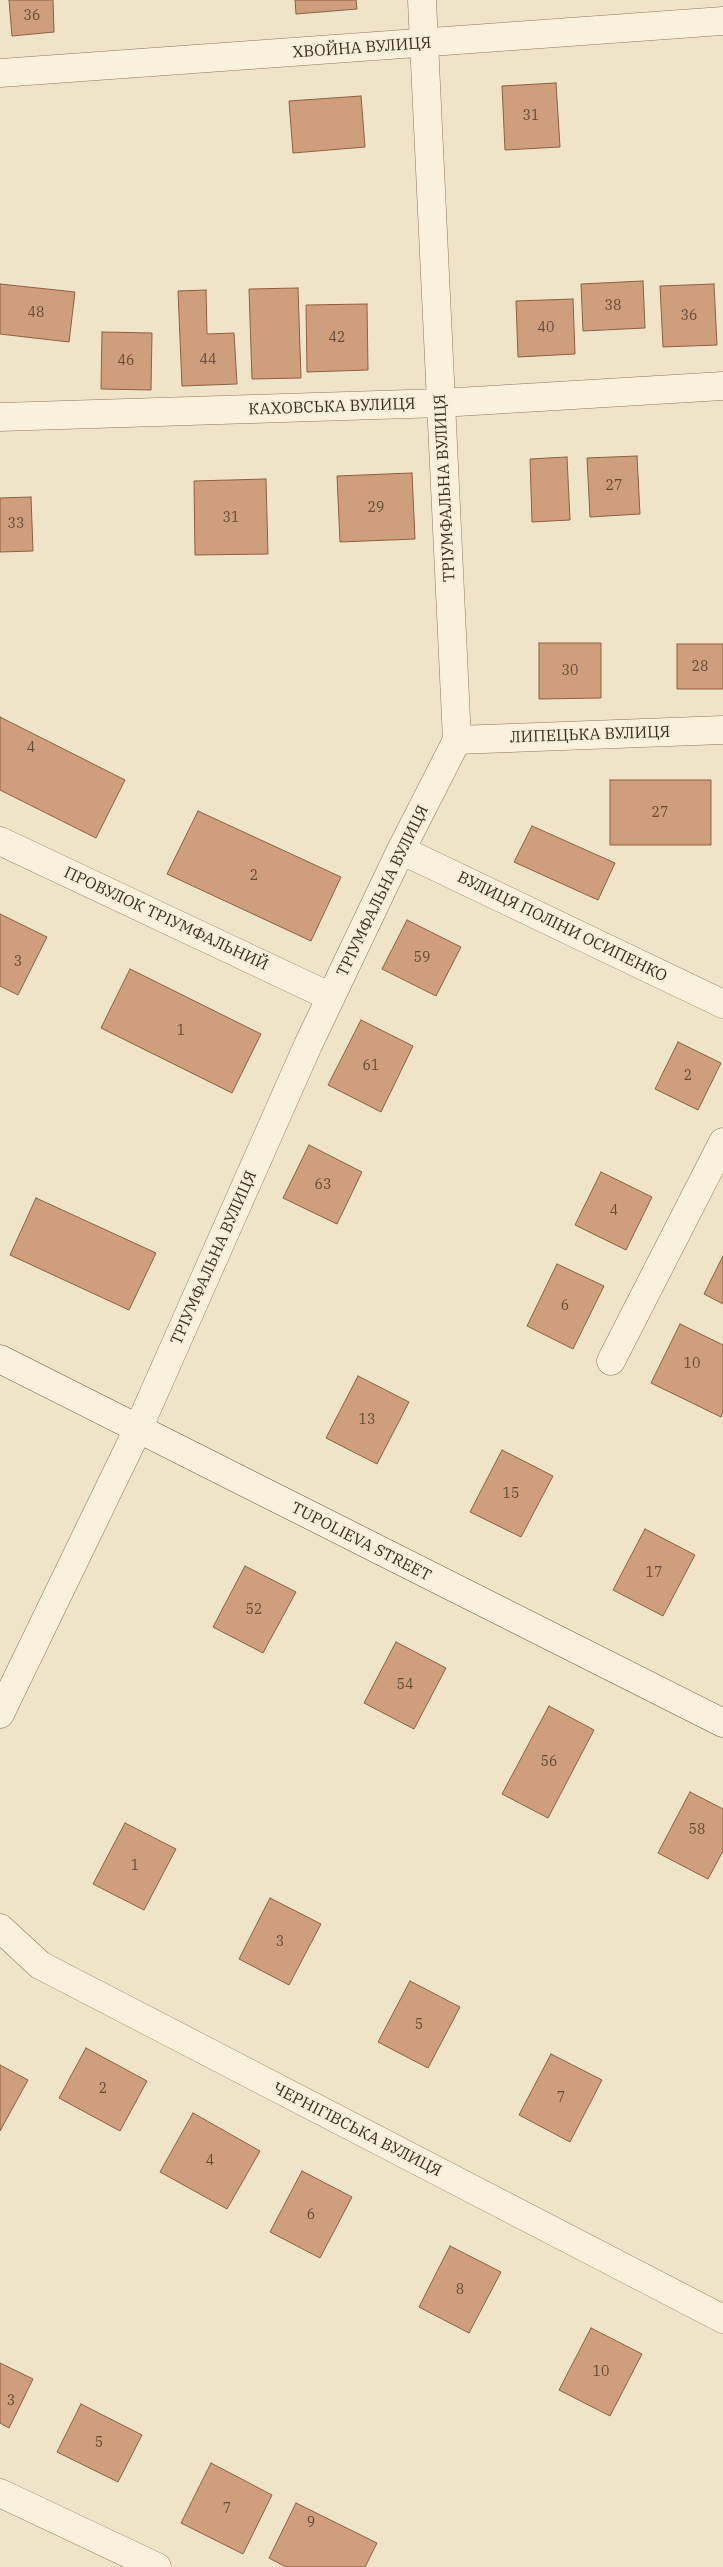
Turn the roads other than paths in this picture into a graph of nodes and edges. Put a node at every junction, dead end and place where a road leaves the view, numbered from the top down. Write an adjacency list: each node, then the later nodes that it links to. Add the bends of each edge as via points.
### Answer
1 (422, 0): 3 (street, ТРІУМФАЛЬНА ВУЛИЦЯ)
2 (723, 21): 3 (street, ХВОЙНА ВУЛИЦЯ)
3 (424, 44): 4 (street, ХВОЙНА ВУЛИЦЯ); 6 (street, ТРІУМФАЛЬНА ВУЛИЦЯ)
4 (0, 73)
5 (723, 386): 6 (street, КАХОВСЬКА ВУЛИЦЯ)
6 (441, 403): 7 (street, КАХОВСЬКА ВУЛИЦЯ); 9 (street, ТРІУМФАЛЬНА ВУЛИЦЯ)
7 (0, 417)
8 (723, 730): 9 (street, ЛИПЕЦЬКА ВУЛИЦЯ)
9 (457, 740): 11 (street, ТРІУМФАЛЬНА ВУЛИЦЯ)
10 (0, 841): 12 (street, ПРОВУЛОК ТРІУМФАЛЬНИЙ)
11 (401, 850): 12 (street, ТРІУМФАЛЬНА ВУЛИЦЯ); 13 (street, ВУЛИЦЯ ПОЛІНИ ОСИПЕНКО)
12 (332, 997): 17 (street, ТРІУМФАЛЬНА ВУЛИЦЯ)
13 (723, 1004)
14 (723, 1142): 16 (street)
15 (0, 1359): 17 (street, TUPOLIEVA STREET)
16 (611, 1361)
17 (138, 1429): 18 (street, ТРІУМФАЛЬНА ВУЛИЦЯ); 19 (street, TUPOLIEVA STREET)
18 (0, 1714)
19 (723, 1724)
20 (0, 1928): 21 (street, ЧЕРНІГІВСЬКА ВУЛИЦЯ, via 40,1965)
21 (723, 2319)
22 (0, 2493): 23 (street)
23 (157, 2567)

